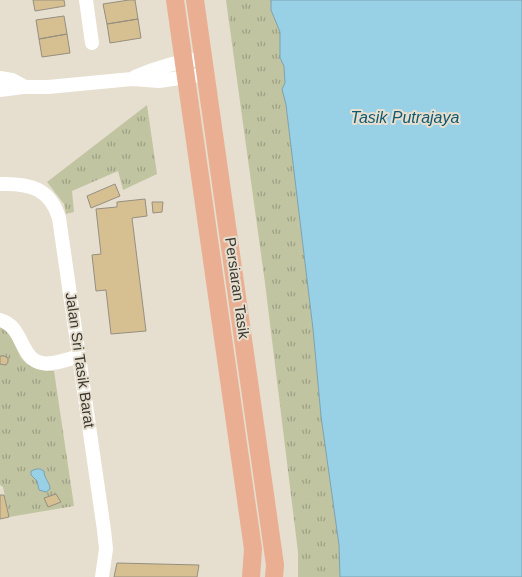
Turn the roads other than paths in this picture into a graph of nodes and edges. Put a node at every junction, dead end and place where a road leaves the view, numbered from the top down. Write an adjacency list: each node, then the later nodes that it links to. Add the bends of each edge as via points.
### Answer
1 (86, 0): 4 (street)
2 (175, 0): 6 (main road, Persiaran Tasik)
3 (195, 0): 5 (main road, Persiaran Tasik)
4 (92, 43)
5 (206, 66): 6 (street); 15 (main road, Persiaran Tasik, via 275,565)
6 (184, 69): 8 (street, via 159,81 132,79 48,87); 14 (main road, Persiaran Tasik, via 253,549)
7 (0, 78): 8 (street)
8 (24, 86): 9 (street)
9 (0, 90)
10 (0, 184): 12 (street, Jalan Sri Tasik Barat, via 38,189 53,203 61,227)
11 (0, 320): 12 (street, via 16,330 30,358 36,362 52,364)
12 (79, 356): 13 (street, Jalan Sri Tasik Barat, via 104,530 106,550)
13 (102, 577)
14 (252, 577)
15 (274, 577)

